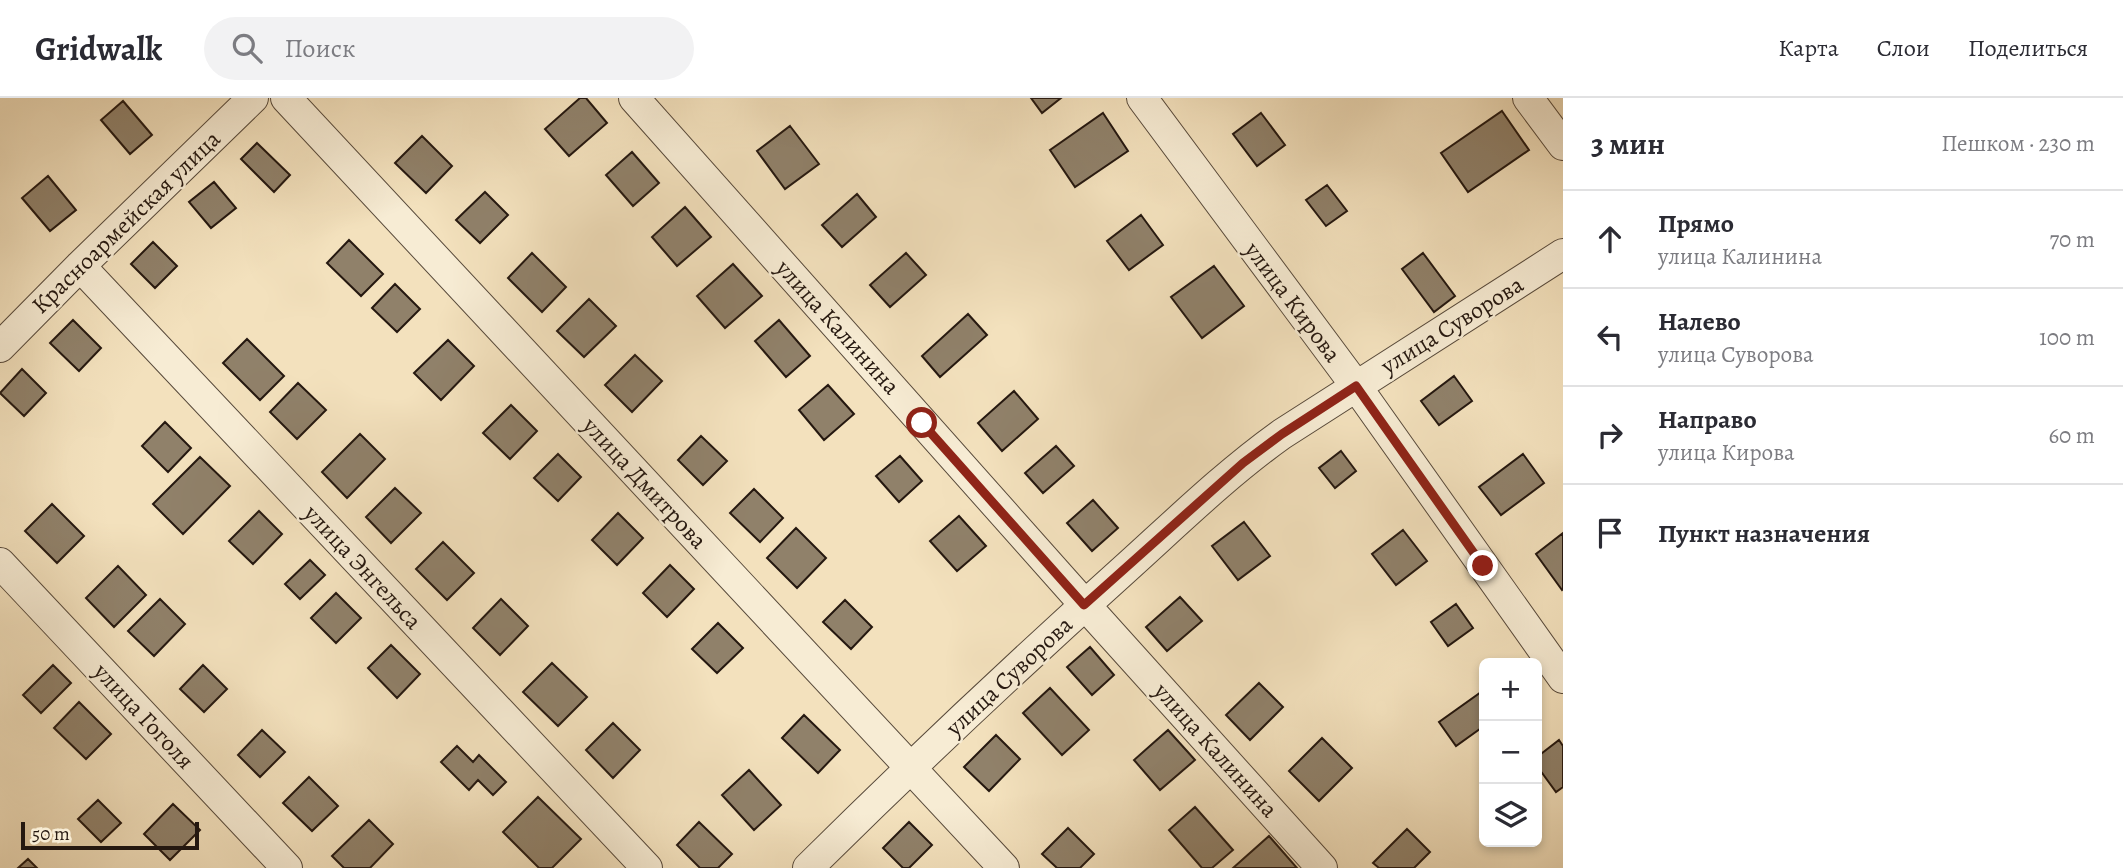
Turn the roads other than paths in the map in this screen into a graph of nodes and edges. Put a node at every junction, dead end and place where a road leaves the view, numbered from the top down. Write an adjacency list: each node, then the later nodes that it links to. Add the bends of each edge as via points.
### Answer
1 (253, 98): 8 (street, Красноармейская улица)
2 (286, 98): 14 (street, улица Дмитрова)
3 (635, 98): 12 (street, улица Калинина)
4 (1142, 98): 10 (street, улица Кирова)
5 (1528, 98): 6 (street)
6 (1563, 145)
7 (1563, 254): 10 (street, улица Суворова)
8 (79, 266): 9 (street, Красноармейская улица); 16 (street, улица Энгельса)
9 (0, 347)
10 (1356, 386): 12 (street, улица Суворова, via 1243,463); 13 (street, улица Кирова)
11 (0, 563): 15 (street, улица Гоголя)
12 (1084, 605): 14 (street, улица Суворова); 19 (street, улица Калинина)
13 (1563, 678)
14 (911, 767): 17 (street, улица Суворова); 18 (street, улица Дмитрова)
15 (287, 868)
16 (647, 868)
17 (808, 868)
18 (1004, 868)
19 (1322, 868)

